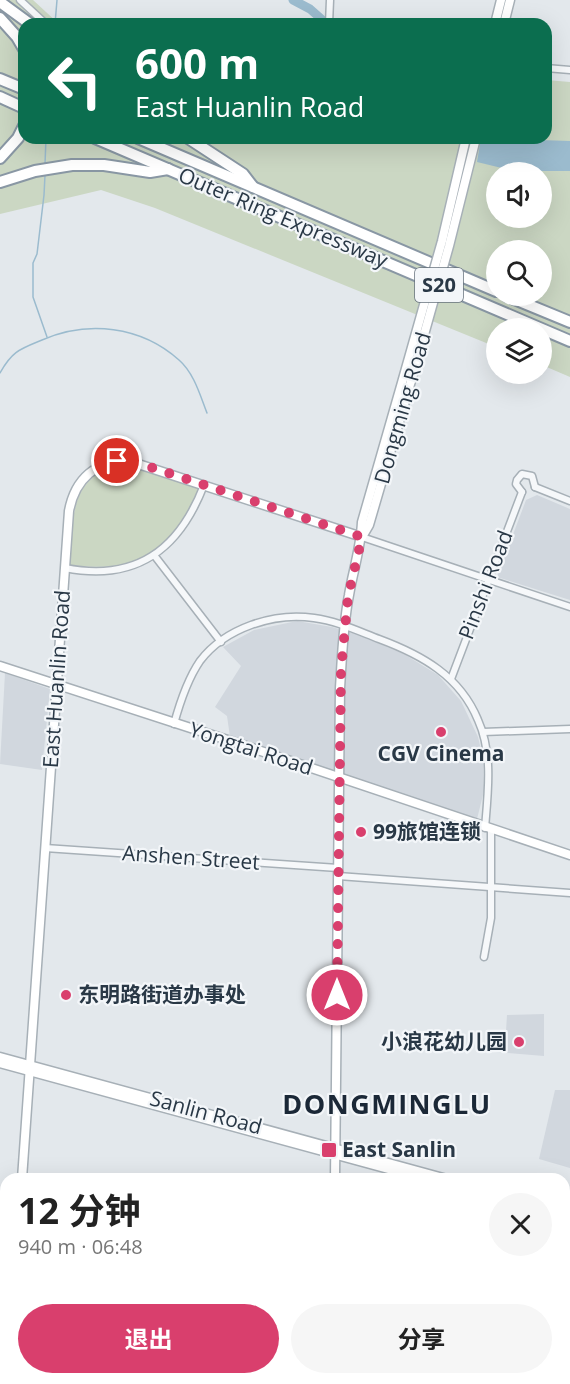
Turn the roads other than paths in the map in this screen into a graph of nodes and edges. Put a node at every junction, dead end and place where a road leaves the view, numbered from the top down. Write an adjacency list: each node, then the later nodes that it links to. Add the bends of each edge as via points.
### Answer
1 (20, 0): 8 (street)
2 (330, 0): 9 (street)
3 (501, 0): 10 (main road)
4 (510, 0): 11 (main road)
5 (3, 3): 7 (highway)
6 (0, 18): 12 (highway)
7 (22, 18)
8 (40, 18)
9 (329, 18)
10 (496, 18)
11 (506, 18)
12 (18, 39)
13 (552, 68): 14 (street)
14 (570, 70)
15 (3, 80): 16 (highway)
16 (18, 86)
17 (0, 97): 18 (highway)
18 (18, 105)
19 (18, 136): 25 (highway)
20 (109, 144): 26 (highway, Outer Ring Expressway / S20)
21 (152, 144): 28 (highway, Outer Ring Expressway / S20)
22 (197, 144): 28 (highway, via 243,174)
23 (465, 144): 33 (main road, Dongming Road, bridge)
24 (474, 144): 33 (main road, Dongming Road, bridge, via 449,246)
25 (0, 158)
26 (169, 169): 27 (highway, via 150,171 88,164 56,167); 32 (highway, Outer Ring Expressway / S20)
27 (0, 182)
28 (253, 187): 29 (highway, Outer Ring Expressway / S20)
29 (486, 287)
30 (531, 306): 31 (highway)
31 (570, 322)
32 (570, 341)
33 (407, 380): 38 (main road, Dongming Road, via 362,522)
34 (204, 485): 38 (main road, East Huanlin Road); 39 (street, via 184,526); 40 (main road, East Huanlin Road, via 129,461 95,468 80,483 71,501)
35 (535, 487): 36 (street); 36 (street, via 532,476 522,474 516,484); 37 (street)
36 (522, 492): 41 (street, Pinshi Road)
37 (570, 501)
38 (362, 537): 41 (street); 43 (main road, Dongming Road)
39 (154, 555): 40 (street, via 116,570 90,572); 44 (street)
40 (65, 568): 47 (main road, East Huanlin Road)
41 (488, 580): 42 (street); 46 (street, Pinshi Road)
42 (570, 607)
43 (345, 626): 44 (street, via 314,618 285,617 255,623); 46 (street, via 410,651); 51 (main road, Dongming Road)
44 (221, 642): 48 (street, via 193,673)
45 (0, 666): 47 (main road, Yongtai Road)
46 (451, 679): 50 (street, via 471,705)
47 (57, 685): 48 (main road, Yongtai Road); 53 (main road, East Huanlin Road)
48 (174, 724): 51 (main road, Yongtai Road)
49 (570, 729): 50 (street)
50 (483, 732): 52 (street)
51 (339, 779): 52 (main road, Yongtai Road); 55 (main road, Dongming Road)
52 (488, 829): 54 (main road, Yongtai Road); 56 (street)
53 (45, 848): 55 (street, Anshen Street); 61 (main road, East Huanlin Road)
54 (570, 855)
55 (338, 872): 56 (street, Anshen Street); 62 (main road, Dongming Road)
56 (491, 887): 57 (street, Anshen Street); 58 (street)
57 (570, 893)
58 (484, 957)
59 (0, 1057): 61 (main road, Sanlin Road)
60 (0, 1064): 61 (main road, Sanlin Road)
61 (30, 1068): 62 (main road, Sanlin Road); 63 (main road, East Huanlin Road)
62 (335, 1152): 64 (main road, Dongming Road); 65 (main road, Sanlin Road); 66 (main road, Sanlin Road)
63 (22, 1173)
64 (335, 1173)
65 (405, 1173)
66 (422, 1173)

